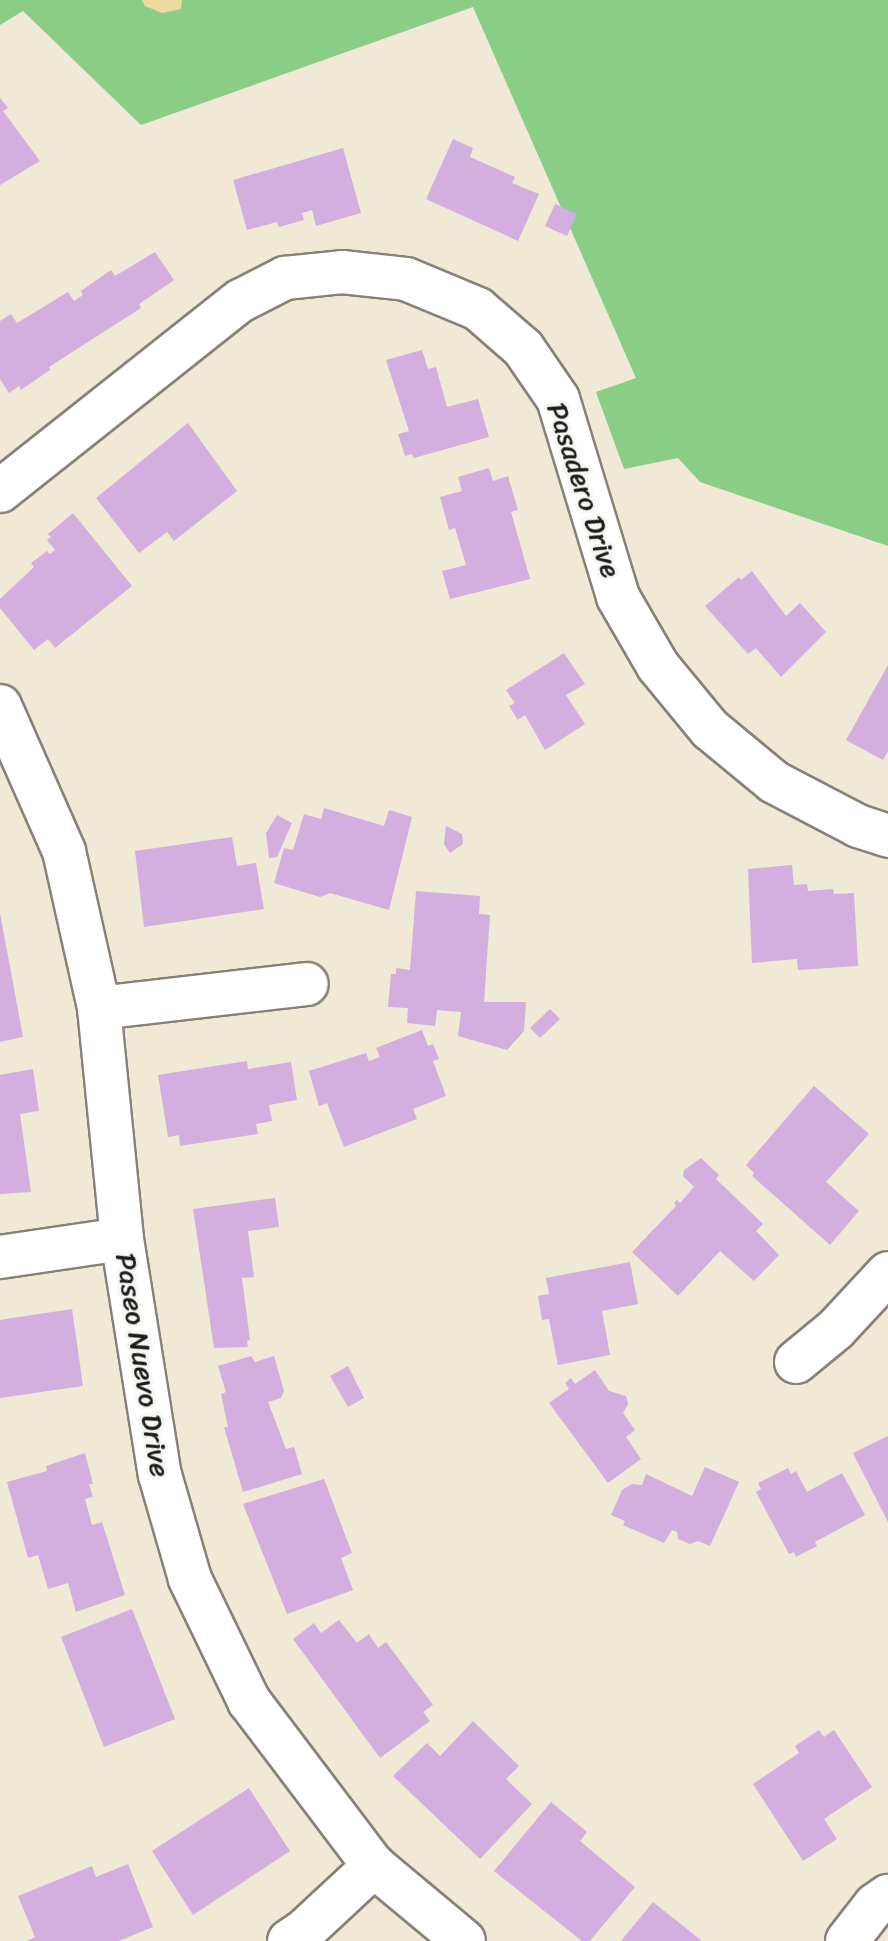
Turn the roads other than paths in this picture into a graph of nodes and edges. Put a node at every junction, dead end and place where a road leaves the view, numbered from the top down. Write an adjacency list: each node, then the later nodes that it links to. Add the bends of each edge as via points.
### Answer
1 (0, 491): 3 (street, Pasadero Drive, via 240,301 285,278 342,272 406,279 478,309 523,348 558,399 618,597 658,666 710,729 774,782)
2 (0, 706): 5 (street, Paseo Nuevo Drive, via 64,851)
3 (888, 836)
4 (307, 984): 5 (street)
5 (99, 1008): 6 (street, Paseo Nuevo Drive)
6 (122, 1239): 7 (street); 10 (street, Paseo Nuevo Drive, via 160,1475 190,1579 249,1701)
7 (0, 1257)
8 (888, 1273): 9 (street, via 836,1329)
9 (796, 1362)
10 (374, 1866): 12 (street); 13 (street, Paseo Nuevo Drive)
11 (888, 1896): 14 (street)
12 (289, 1941)
13 (464, 1941)
14 (847, 1941)

